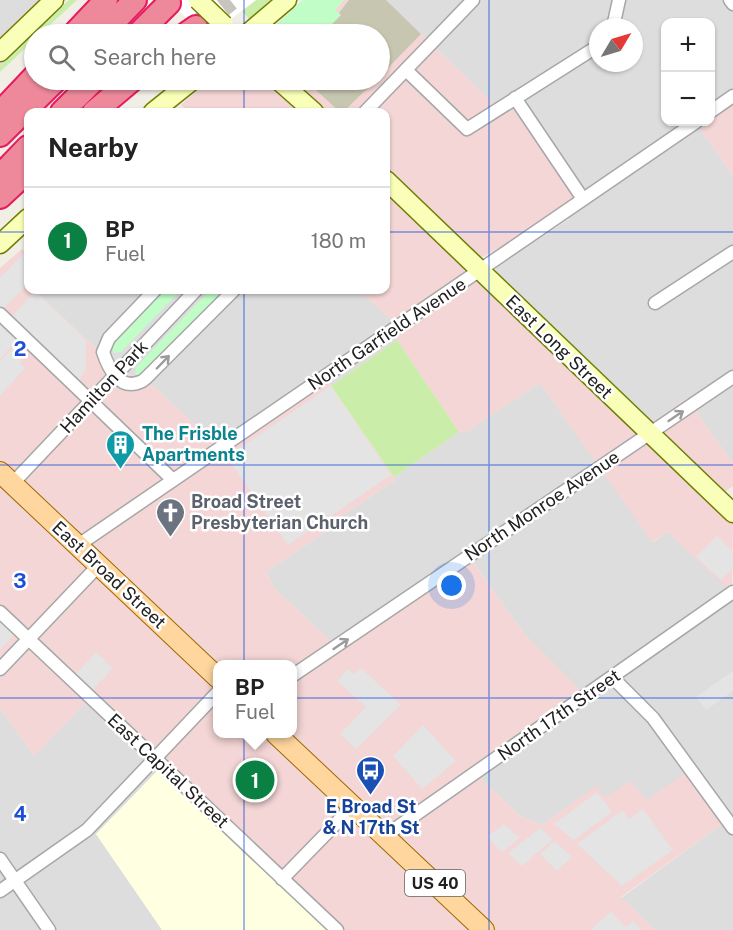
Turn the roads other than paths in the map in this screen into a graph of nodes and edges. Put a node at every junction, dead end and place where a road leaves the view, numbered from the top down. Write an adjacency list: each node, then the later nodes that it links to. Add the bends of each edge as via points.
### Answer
1 (54, 0): 12 (street)
2 (106, 0): 13 (highway)
3 (135, 0): 14 (highway)
4 (198, 0): 16 (street, bridge)
5 (287, 0): 17 (street)
6 (473, 0): 21 (street)
7 (619, 0): 11 (street)
8 (730, 0): 10 (street)
9 (169, 3): 15 (highway)
10 (733, 4)
11 (615, 18)
12 (29, 24)
13 (83, 24)
14 (112, 24)
15 (148, 24)
16 (223, 24)
17 (259, 24)
18 (24, 29): 19 (street)
19 (0, 52)
20 (589, 52): 31 (street)
21 (406, 70): 22 (street); 31 (street, via 467,129)
22 (390, 86)
23 (24, 87): 40 (highway)
24 (46, 90): 32 (highway)
25 (84, 90): 33 (highway)
26 (120, 90): 34 (highway)
27 (180, 90): 35 (street)
28 (289, 90): 36 (street)
29 (386, 90): 37 (street)
30 (733, 96): 38 (street)
31 (515, 98): 48 (street)
32 (27, 108)
33 (66, 108)
34 (99, 108)
35 (158, 108)
36 (310, 108)
37 (369, 108)
38 (715, 109)
39 (24, 111): 42 (highway)
40 (0, 113)
41 (690, 126): 48 (street, North Garfield Avenue)
42 (0, 135)
43 (24, 151): 45 (highway)
44 (24, 175): 47 (highway)
45 (0, 176)
46 (390, 184): 52 (street, East Long Street)
47 (0, 197)
48 (583, 199): 52 (street, North Garfield Avenue)
49 (24, 222): 50 (street)
50 (0, 244)
51 (733, 252): 56 (street)
52 (479, 271): 61 (street, East Long Street); 63 (street, North Garfield Avenue)
53 (151, 294): 58 (street, via 109,338 104,352)
54 (191, 294): 58 (street, Hamilton Park)
55 (230, 294): 58 (street, one-way to 55, via 128,384 139,383 152,374)
56 (655, 303)
57 (0, 314): 60 (street)
58 (114, 376): 60 (street, Hamilton Park)
59 (733, 377): 61 (street, North Monroe Avenue, one-way to 59)
60 (91, 401): 62 (street, Hamilton Park); 63 (street)
61 (650, 434): 64 (street, East Long Street); 72 (street, North Monroe Avenue, one-way to 61)
62 (6, 478): 65 (main road, East Broad Street)
63 (173, 480): 65 (street, North Garfield Avenue)
64 (733, 513)
65 (77, 546): 66 (main road, East Broad Street)
66 (98, 566): 69 (street); 71 (main road, East Broad Street)
67 (733, 592): 73 (street, North 17th Street)
68 (0, 612): 69 (street, East Capital Street)
69 (28, 638): 70 (street); 76 (street, East Capital Street)
70 (0, 669)
71 (213, 673)
72 (297, 673)
73 (613, 678): 78 (street, via 653,718); 79 (street, North 17th Street)
74 (213, 697): 76 (street)
75 (280, 738): 77 (main road, US 40)
76 (155, 759): 81 (street, East Capital Street); 82 (street, via 87,830)
77 (353, 806): 79 (main road, US 40); 81 (street)
78 (733, 828)
79 (385, 836): 86 (main road, US 40)
80 (0, 859): 82 (street)
81 (282, 879): 85 (street, East Capital Street)
82 (15, 880): 83 (street); 84 (street)
83 (0, 891)
84 (49, 930)
85 (337, 930)
86 (484, 930)

